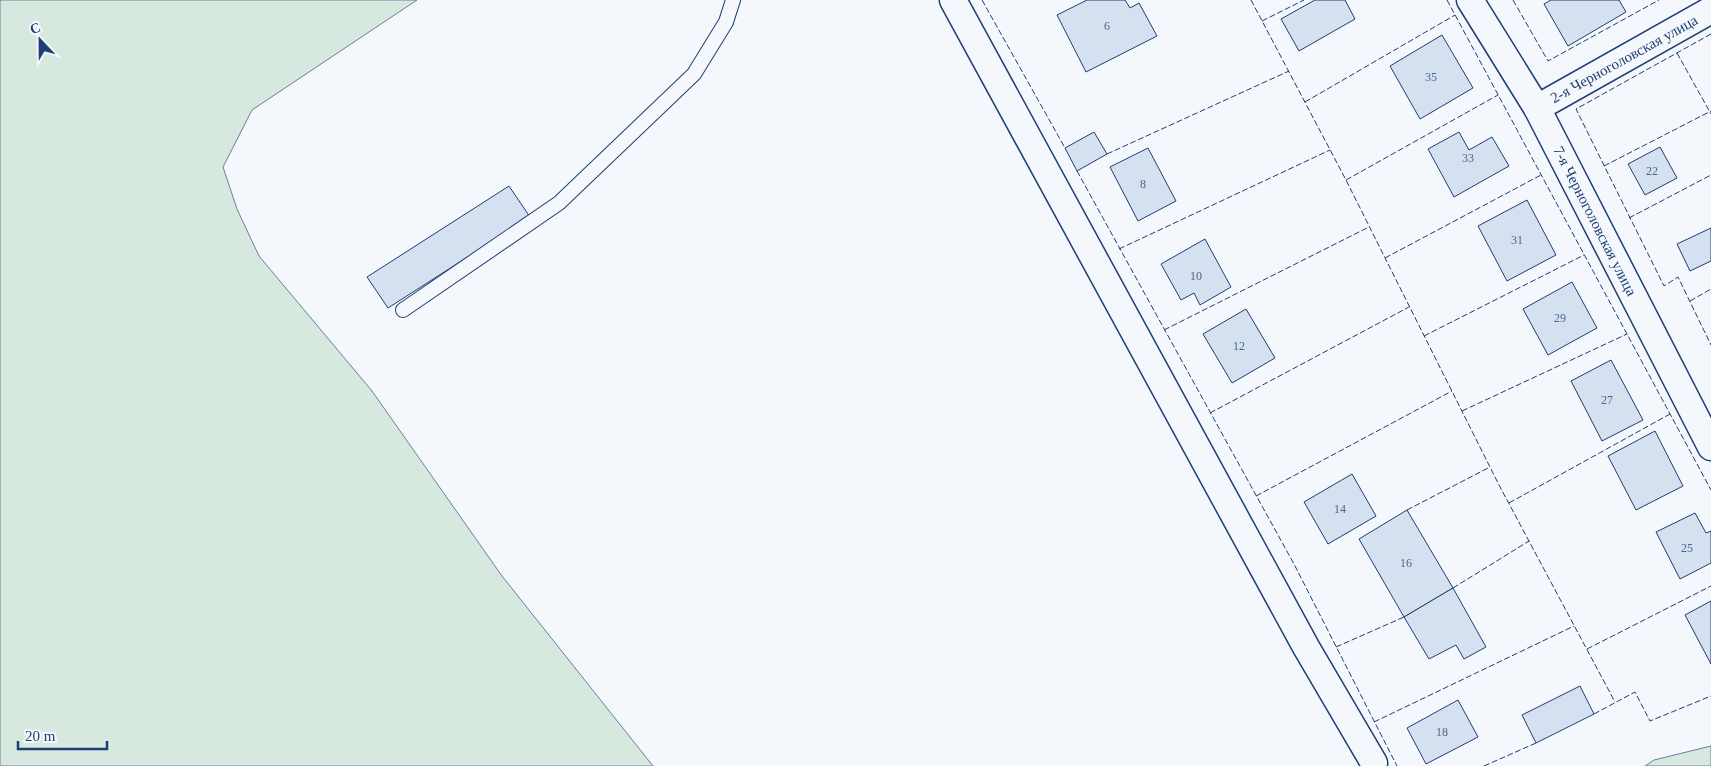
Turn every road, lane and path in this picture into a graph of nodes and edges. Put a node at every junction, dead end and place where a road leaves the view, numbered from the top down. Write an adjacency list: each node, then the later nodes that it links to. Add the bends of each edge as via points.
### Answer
1 (733, 0): 6 (lane, via 726,22 694,74 559,203)
2 (953, 0): 8 (street, via 1306,647)
3 (1470, 0): 5 (street, 7-я Черноголовская улица)
4 (1711, 10): 5 (street, 2-я Черноголовская улица)
5 (1537, 108): 7 (street, 7-я Черноголовская улица)
6 (403, 310)
7 (1711, 447)
8 (1374, 763)

